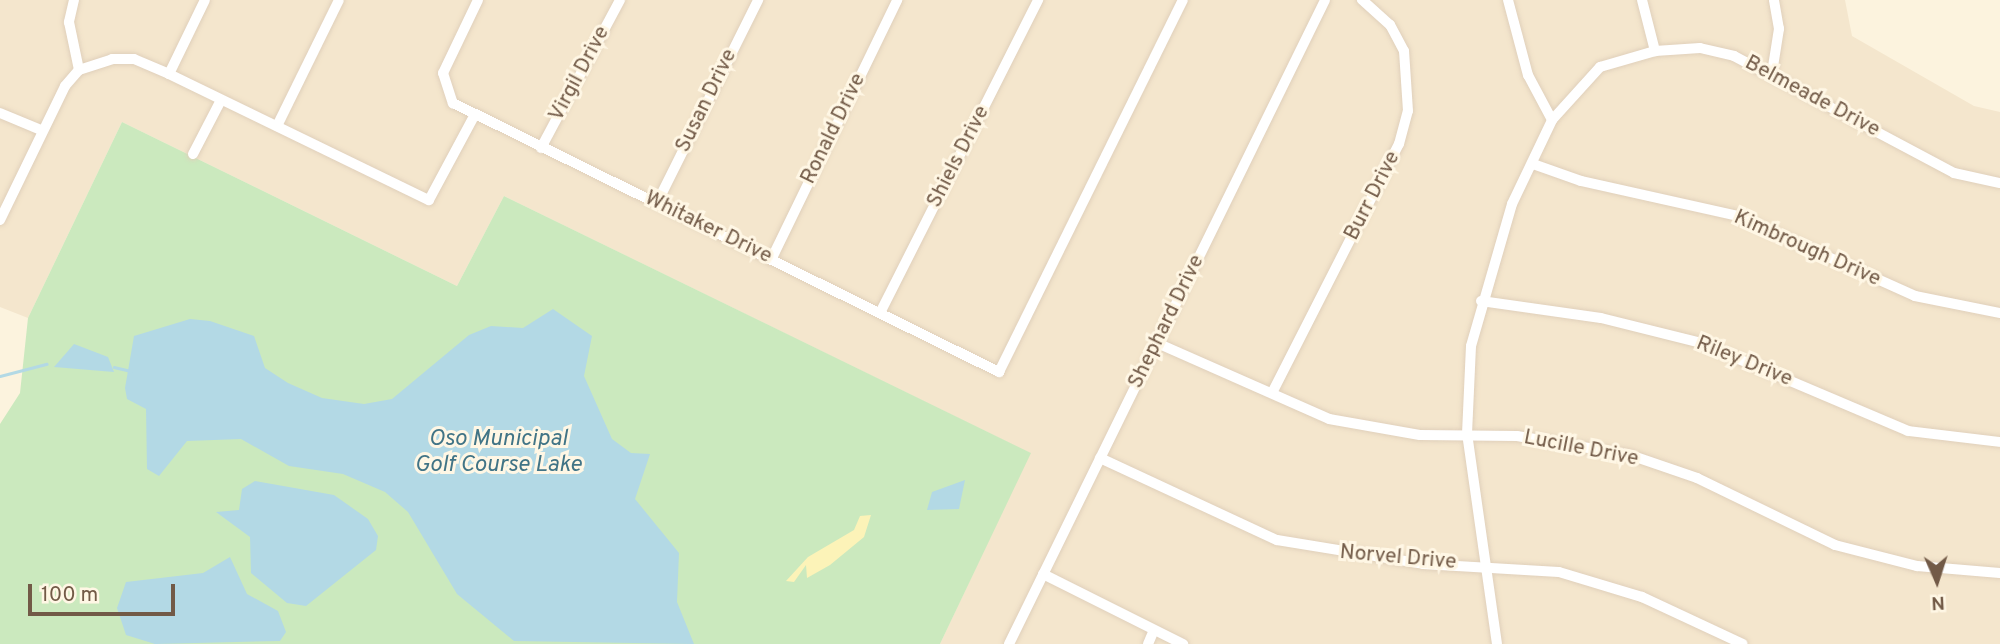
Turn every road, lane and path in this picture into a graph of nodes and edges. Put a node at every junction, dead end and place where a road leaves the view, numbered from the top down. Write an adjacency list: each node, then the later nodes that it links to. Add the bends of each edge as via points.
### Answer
1 (74, 0): 16 (street, via 69,22)
2 (205, 0): 18 (street)
3 (339, 0): 23 (street)
4 (478, 0): 21 (street, Whitaker Drive, via 443,73 453,103)
5 (620, 0): 25 (street, Virgil Drive)
6 (758, 0): 29 (street, Susan Drive)
7 (897, 0): 31 (street, Ronald Drive)
8 (1038, 0): 33 (street, Shiels Drive)
9 (1183, 0): 33 (street, Whitaker Drive, via 999,372)
10 (1325, 0): 35 (street, Shephard Drive)
11 (1362, 0): 36 (street, Burr Drive, via 1390,25 1404,51 1408,111 1399,144)
12 (1508, 0): 22 (street, via 1528,75)
13 (1642, 0): 15 (street)
14 (1774, 0): 17 (street, via 1779,29)
15 (1655, 51): 17 (street, Belmeade Drive, via 1700,48); 22 (street, Belmeade Drive, via 1600,67)
16 (79, 70): 18 (street, via 112,59 134,59); 24 (street)
17 (1772, 73): 28 (street, Belmeade Drive, via 1954,173)
18 (169, 74): 19 (street)
19 (221, 100): 23 (street); 26 (street)
20 (0, 113): 24 (street)
21 (474, 116): 23 (street, via 429,200); 25 (street, Whitaker Drive)
22 (1552, 120): 27 (street, Belmeade Drive)
23 (277, 126)
24 (41, 130): 30 (street)
25 (541, 148): 29 (street, Whitaker Drive)
26 (193, 154)
27 (1533, 164): 32 (street, Belmeade Drive); 34 (street, Kimbrough Drive, via 1581,181 1737,216 1916,296)
28 (2000, 183)
29 (657, 203): 31 (street, Whitaker Drive)
30 (0, 220)
31 (772, 258): 33 (street, Whitaker Drive)
32 (1481, 301): 37 (street, Belmeade Drive, via 1471,346); 38 (street, Riley Drive, via 1601,318 1701,344 1898,428)
33 (880, 313)
34 (2000, 313)
35 (1157, 343): 36 (street, Lucille Drive); 39 (street, Shephard Drive)
36 (1272, 393): 37 (street, Lucille Drive, via 1329,419 1420,435)
37 (1467, 434): 40 (street, Belmeade Drive); 41 (street, Lucille Drive, via 1517,436 1630,455 1697,478 1835,545 1917,566)
38 (2000, 442)
39 (1100, 457): 40 (street, Norvel Drive, via 1277,540 1423,565); 42 (street, Shephard Drive)
40 (1482, 564): 47 (street, Belmeade Drive); 48 (street, Norvel Drive, via 1524,565 1601,583)
41 (2000, 573)
42 (1043, 574): 43 (street); 44 (street, Shephard Drive)
43 (1154, 630): 45 (street); 46 (street)
44 (1009, 644)
45 (1148, 644)
46 (1183, 644)
47 (1497, 644)
48 (1744, 644)

